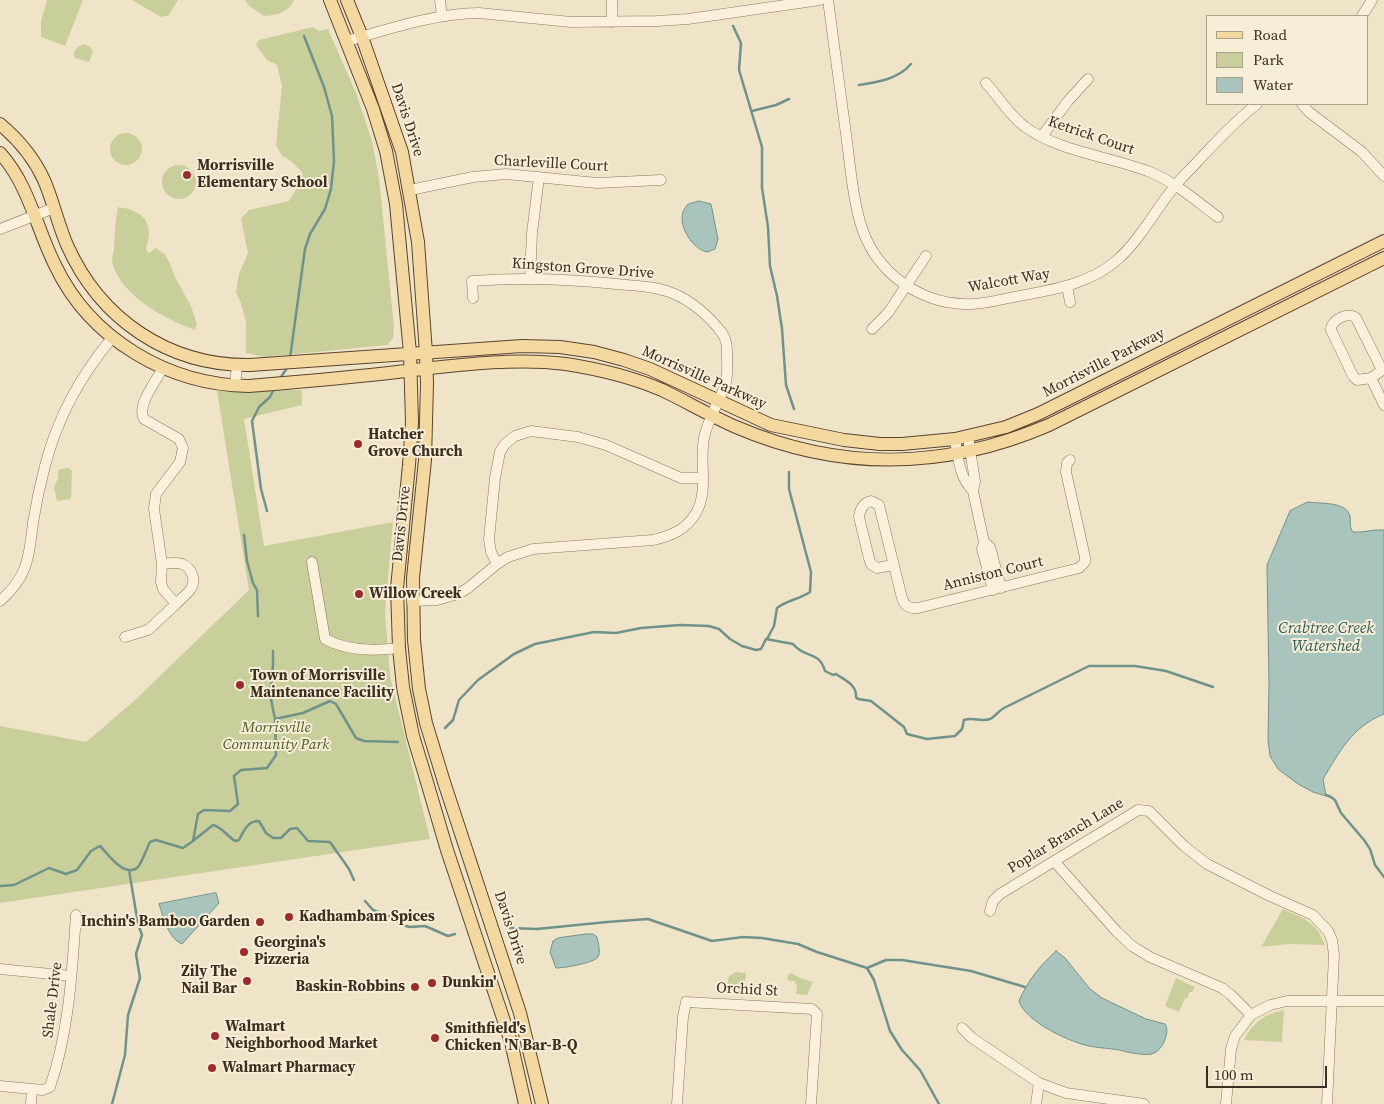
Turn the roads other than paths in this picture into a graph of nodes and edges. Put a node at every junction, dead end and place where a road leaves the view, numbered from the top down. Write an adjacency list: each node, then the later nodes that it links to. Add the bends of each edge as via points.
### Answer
1 (330, 0): 12 (main road, Davis Drive)
2 (347, 0): 11 (main road, Davis Drive)
3 (440, 0): 9 (street)
4 (612, 0): 10 (street)
5 (820, 0): 10 (street, via 688,19)
6 (828, 0): 33 (street, Walcott Way, via 862,230 879,261)
7 (1372, 0): 8 (street)
8 (1363, 15)
9 (442, 16): 10 (street, via 479,13 571,22); 11 (street)
10 (612, 22)
11 (362, 37): 12 (street); 24 (main road, Davis Drive, via 402,152)
12 (347, 41): 40 (main road, Davis Drive, via 386,150 396,204)
13 (1088, 79): 18 (street)
14 (986, 83): 18 (street, Ketrick Court, via 1018,122)
15 (1257, 105): 23 (street, Walcott Way)
16 (1303, 105): 20 (street, via 1362,152)
17 (0, 124): 25 (main road, Morrisville Parkway, via 20,142 34,162)
18 (1042, 136): 23 (street, Ketrick Court, via 1153,173)
19 (0, 153): 26 (main road, Morrisville Parkway, via 24,188)
20 (1384, 176)
21 (539, 177): 22 (street, Charleville Court, via 597,183); 24 (street, Charleville Court, via 490,175); 32 (street)
22 (662, 180)
23 (1175, 185): 27 (street, Ketrick Court); 34 (street, Walcott Way, via 1118,260 1095,275)
24 (410, 190): 39 (main road, Davis Drive, via 418,242)
25 (54, 208): 26 (street); 41 (main road, Morrisville Parkway, via 80,271 120,318 145,337 188,357)
26 (35, 217): 28 (street); 38 (main road, Morrisville Parkway, via 64,282 90,317)
27 (1218, 217)
28 (0, 229)
29 (1384, 241): 51 (main road, Morrisville Parkway, via 1038,414 1006,427)
30 (926, 256): 33 (street)
31 (1384, 258): 52 (main road, Morrisville Parkway, via 1049,426)
32 (530, 278): 35 (street, Kingston Grove Drive, via 472,281); 48 (street, Kingston Grove Drive, via 646,287 683,298 716,326 726,342 726,380)
33 (907, 286): 34 (street, Walcott Way, via 939,300 972,304); 37 (street)
34 (1067, 286): 36 (street)
35 (473, 298)
36 (1070, 302)
37 (872, 329)
38 (112, 338): 42 (main road, Morrisville Parkway); 60 (street, via 74,392 60,422 45,465 25,569 18,583)
39 (426, 353): 40 (main road, Morrisville Parkway); 43 (main road, Davis Drive); 48 (main road, Morrisville Parkway, via 541,346 594,352 650,369)
40 (410, 354): 41 (main road, Morrisville Parkway); 44 (main road, Davis Drive)
41 (237, 365): 47 (street)
42 (163, 368): 47 (main road, Morrisville Parkway, via 190,378); 56 (street, via 142,405 144,419 179,439 183,448 180,462 159,487 154,502)
43 (426, 368): 44 (main road, Morrisville Parkway); 50 (main road, Morrisville Parkway, via 511,362 575,366 660,390); 61 (main road, Davis Drive, via 425,460)
44 (410, 370): 47 (main road, Morrisville Parkway); 64 (main road, Davis Drive, via 410,457 397,588)
45 (1383, 370): 46 (street); 46 (street, via 1353,315 1334,322 1331,330 1353,376 1357,380)
46 (1371, 378): 49 (street)
47 (235, 386)
48 (718, 402): 50 (street, Kingston Grove Drive); 51 (main road, Morrisville Parkway, via 771,425 844,440 902,444)
49 (1384, 405)
50 (711, 415): 52 (main road, Morrisville Parkway, via 782,445 843,458 894,460); 54 (street, Kingston Grove Drive, via 703,446)
51 (962, 438): 52 (street)
52 (964, 453): 59 (street, via 964,480 973,491 984,542 990,547)
53 (1070, 460): 59 (street, Anniston Court, via 1066,472 1085,562 1072,570)
54 (702, 478): 57 (street, Kingston Grove Drive, via 703,491 697,512 683,528 666,537 533,549); 57 (street, via 681,478 606,445 578,437 531,431 515,436 504,444 496,469 489,539)
55 (312, 562): 64 (street, via 326,639 356,648)
56 (162, 564): 62 (street, via 163,589); 62 (street, via 183,565 193,577 191,589)
57 (497, 564): 61 (street, Kingston Grove Drive, via 458,594 437,600)
58 (893, 565): 58 (street, Anniston Court, via 877,568 871,564 859,517 867,502 876,502 880,509); 59 (street, Anniston Court, via 903,602 910,607 918,608)
59 (997, 589)
60 (0, 601)
61 (412, 601): 79 (main road, Davis Drive, via 415,664 426,723 520,1013)
62 (176, 604): 63 (street, via 148,630)
63 (125, 637)
64 (399, 648): 78 (main road, Davis Drive, via 413,736 511,1042)
65 (1054, 861): 66 (street, Poplar Branch Lane, via 1000,894); 70 (street, Poplar Branch Lane, via 1138,810 1149,811 1206,864 1313,915 1321,922 1334,948); 72 (street, via 1132,946 1222,988)
66 (990, 911)
67 (76, 915): 69 (street, Shale Drive)
68 (0, 969): 69 (street)
69 (71, 976): 76 (street, Shale Drive, via 62,1047 50,1087)
70 (1332, 1001): 71 (street); 72 (street, via 1277,1002); 85 (street, Poplar Branch Lane)
71 (1384, 1001)
72 (1251, 1015): 84 (street, via 1235,1036 1231,1049)
73 (962, 1028): 74 (street)
74 (1039, 1083): 82 (street); 83 (street, via 1066,1093)
75 (0, 1086): 76 (street)
76 (32, 1089): 77 (street)
77 (31, 1104)
78 (526, 1104)
79 (542, 1104)
80 (677, 1104): 81 (street, Orchid St, via 686,1002 812,1009 817,1014)
81 (811, 1104)
82 (1036, 1104)
83 (1144, 1104)
84 (1226, 1104)
85 (1328, 1104)

